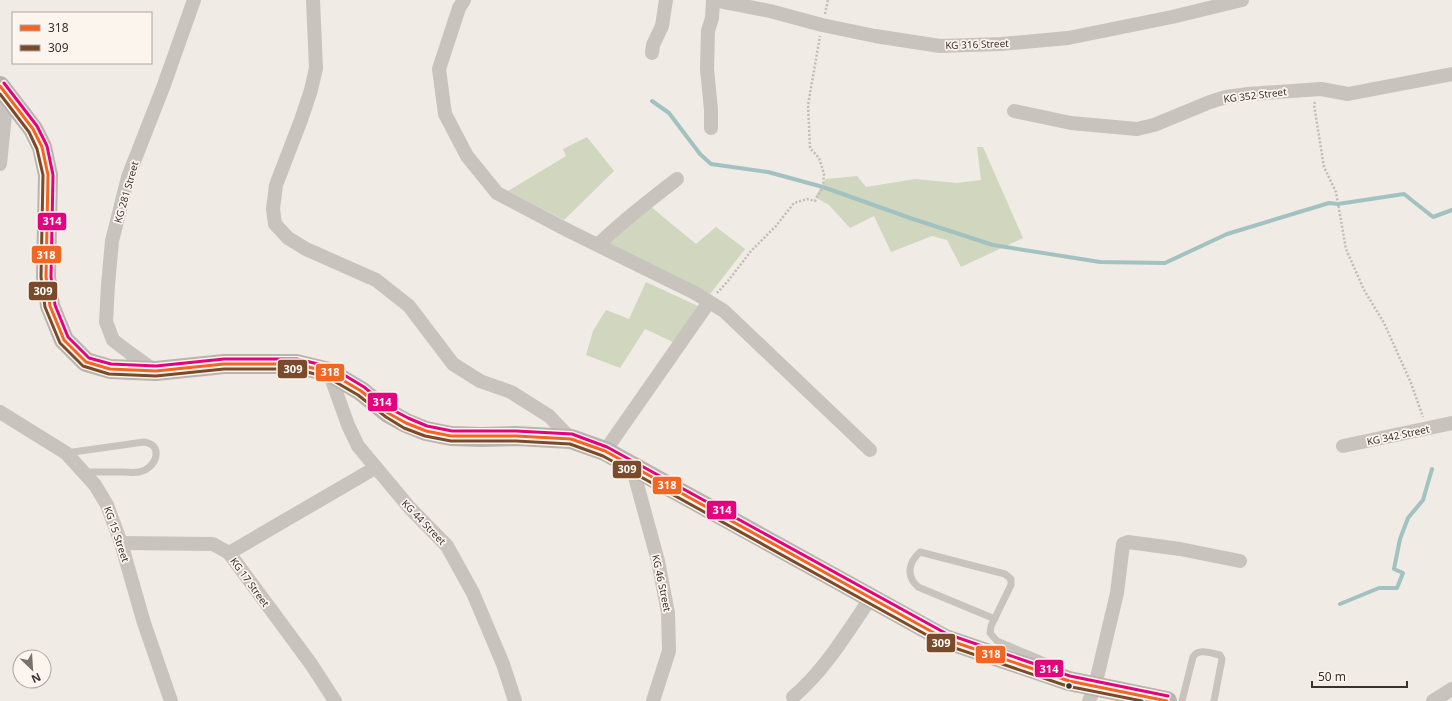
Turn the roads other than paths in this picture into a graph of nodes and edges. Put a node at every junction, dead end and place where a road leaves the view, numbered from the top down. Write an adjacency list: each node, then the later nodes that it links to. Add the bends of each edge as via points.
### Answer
1 (194, 0): 16 (street, KG 281 Street, via 128,177 112,241 106,322 114,340)
2 (313, 0): 20 (street, via 316,68 301,120 276,185 273,209 275,224 288,238 306,249 376,280 409,306 452,364 480,381 511,392 549,416)
3 (464, 0): 14 (street, via 439,69 445,114 467,156 497,193)
4 (666, 0): 7 (street, via 662,26 653,44)
5 (713, 0): 6 (street, KG 316 Street, via 875,36 940,46 1068,38); 11 (street, via 708,31 707,69)
6 (1242, 0)
7 (652, 53)
8 (1452, 74): 10 (street, KG 352 Street, via 1348,94 1321,89 1248,94 1210,102 1154,125 1137,129 1071,123)
9 (4, 90): 12 (street); 16 (main road, via 33,129 42,147 48,175 46,277 50,306 64,340 86,362 110,369)
10 (1014, 112)
11 (711, 128)
12 (0, 164)
13 (677, 179): 14 (street)
14 (598, 245): 15 (street)
15 (709, 302): 22 (street, via 724,311); 23 (street)
16 (156, 371): 17 (main road, via 224,364 296,364)
17 (329, 372): 20 (main road, via 361,391 388,413 426,431 451,436); 26 (street, KG 44 Street, via 358,446)
18 (0, 412): 24 (street, KG 15 Street)
19 (1452, 423): 21 (street, KG 342 Street)
20 (571, 439): 23 (main road)
21 (1343, 446)
22 (870, 450)
23 (605, 451): 25 (main road)
24 (66, 453): 27 (street, KG 15 Street); 27 (lane, via 144,442 154,446 157,455 151,467 139,472)
25 (632, 466): 31 (main road); 40 (street, KG 46 Street, via 658,561 668,613 669,651)
26 (375, 468): 29 (street); 39 (street, KG 44 Street, via 447,546 473,593 503,664)
27 (85, 472): 28 (street, KG 15 Street, via 107,505)
28 (121, 543): 29 (street, KG 17 Street, via 213,544); 37 (street, KG 15 Street, via 144,623)
29 (229, 553): 38 (street, KG 17 Street, via 311,664)
30 (1240, 561): 35 (street, via 1180,548 1128,542 1123,544 1117,593)
31 (870, 598): 33 (main road, via 945,639); 36 (street, via 819,673)
32 (995, 619): 32 (lane, via 918,587 912,581 909,571 915,556 920,552 1004,574 1011,579 1011,585); 33 (lane, via 990,633 997,641 1063,670)
33 (1069, 681): 35 (main road)
34 (1452, 689): 44 (street)
35 (1092, 694): 41 (main road)
36 (793, 697)
37 (171, 701)
38 (335, 701)
39 (515, 701)
40 (653, 701)
41 (1167, 701)
42 (1182, 701): 43 (lane, via 1193,657 1200,651 1220,655 1222,659)
43 (1214, 701)
44 (1433, 701)

